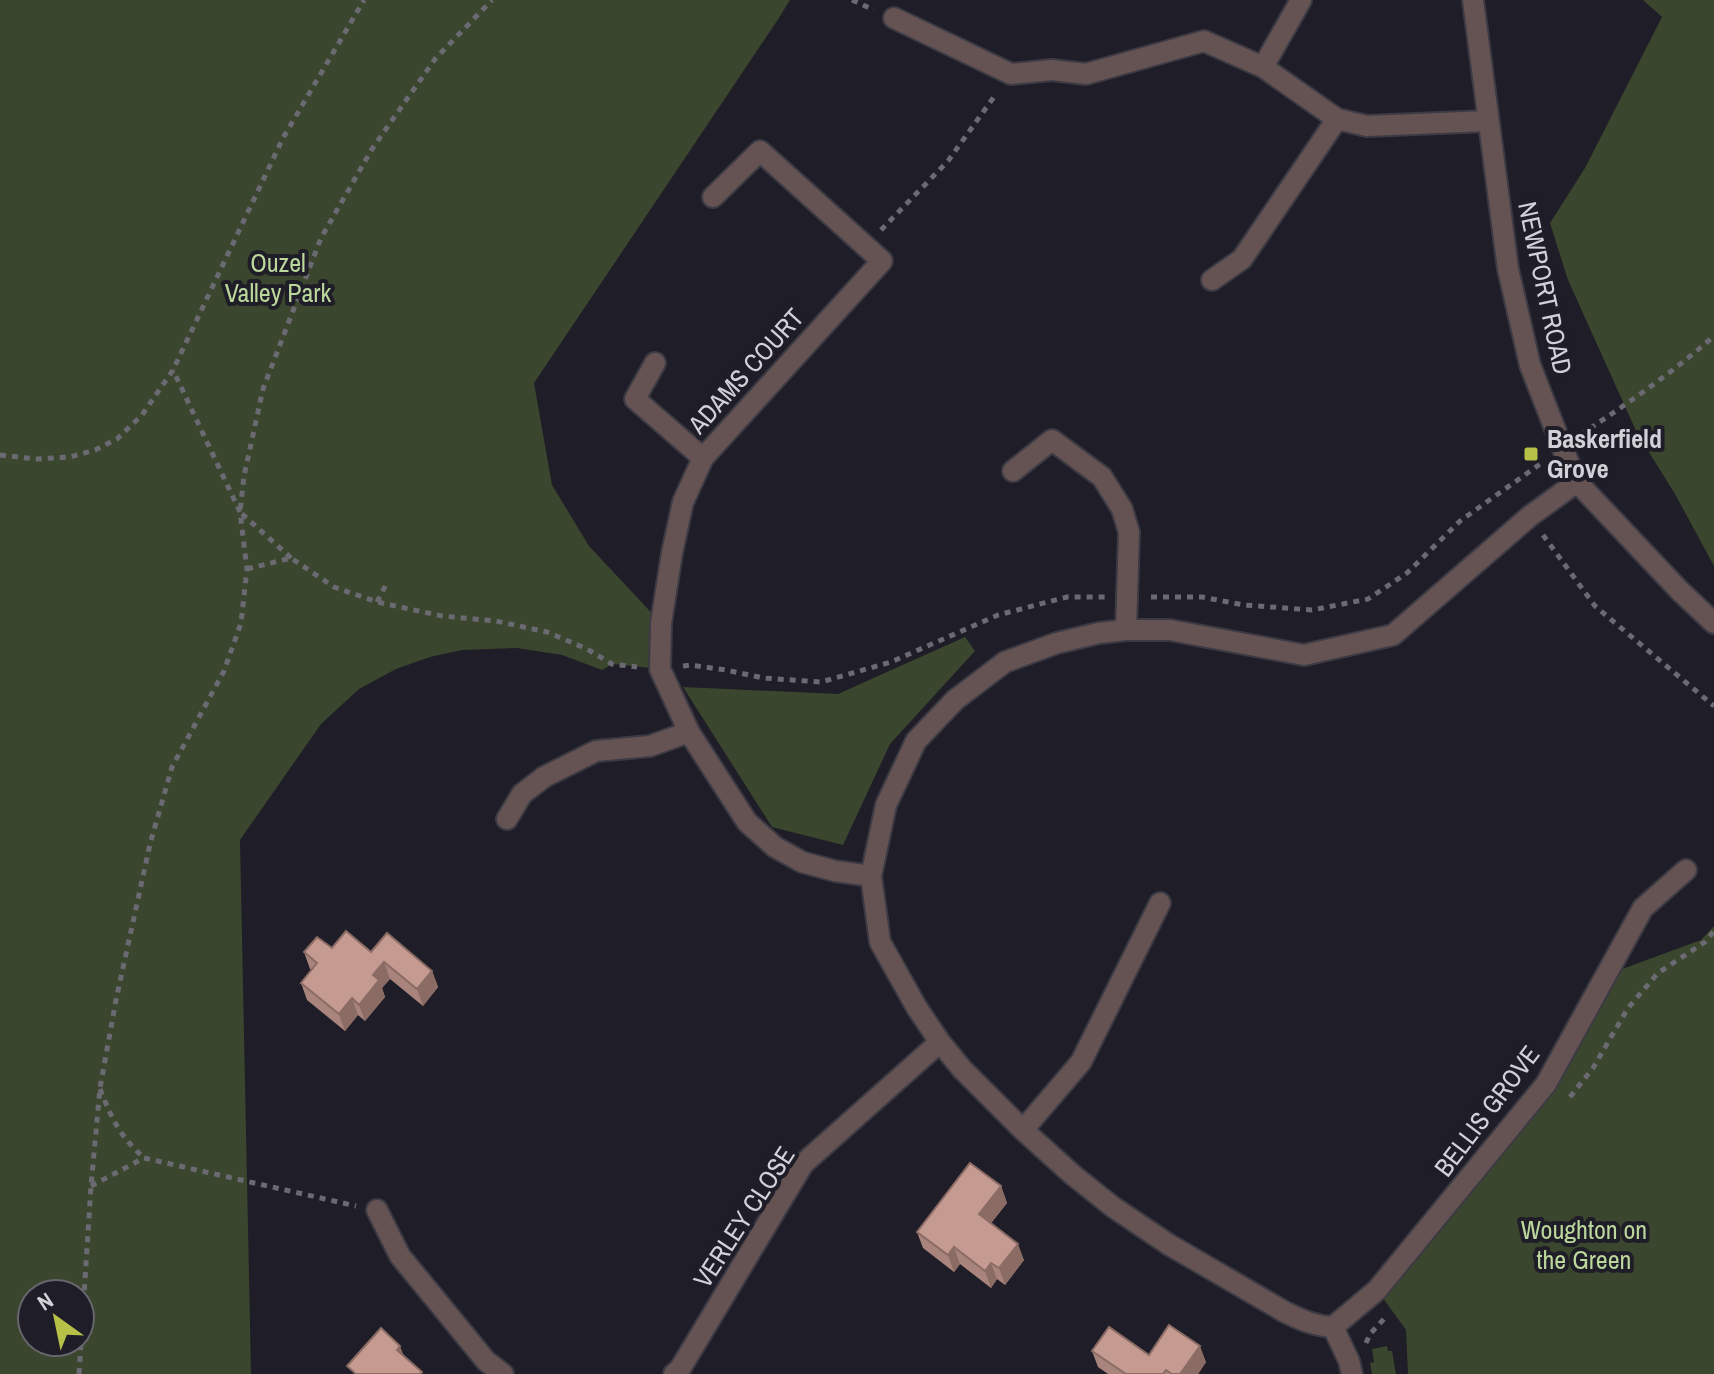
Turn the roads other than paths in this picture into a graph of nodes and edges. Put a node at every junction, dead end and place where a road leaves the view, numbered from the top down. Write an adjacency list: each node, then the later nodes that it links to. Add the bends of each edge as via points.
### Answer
1 (1301, 0): 4 (street)
2 (1473, 0): 6 (street, NEWPORT ROAD)
3 (894, 18): 4 (street, via 1011,74 1086,74 1204,41)
4 (1263, 67): 5 (street)
5 (1337, 119): 6 (street, via 1367,126); 8 (street, via 1242,259)
6 (1488, 121): 12 (street, NEWPORT ROAD, via 1508,269 1530,365)
7 (713, 197): 10 (street, ADAMS COURT, via 760,151 882,261)
8 (1212, 280)
9 (655, 363): 10 (street, via 635,399)
10 (703, 458): 15 (street, ADAMS COURT, via 683,502 661,623 660,669)
11 (1013, 471): 14 (street, via 1052,440 1102,477 1129,532)
12 (1577, 482): 13 (street, NEWPORT ROAD); 14 (street, via 1393,635 1304,655 1170,630)
13 (1714, 623)
14 (1126, 630): 18 (street, via 1057,643 1005,662 955,700 916,741 886,805)
15 (689, 732): 16 (street, via 650,746 596,751 544,777 522,794); 18 (street, ADAMS COURT, via 747,822 775,847 802,862)
16 (507, 819)
17 (1686, 870): 23 (street, BELLIS GROVE, via 1643,908 1546,1084 1377,1290)
18 (871, 876): 20 (street, via 880,942)
19 (1160, 903): 21 (street, via 1081,1062)
20 (940, 1042): 21 (street); 24 (street, VERLEY CLOSE, via 803,1164)
21 (1023, 1130): 23 (street, via 1113,1207 1168,1244 1294,1317)
22 (377, 1210): 25 (street, via 400,1256 486,1361)
23 (1333, 1327): 26 (street)
24 (680, 1372)
25 (503, 1374)
26 (1352, 1374)

